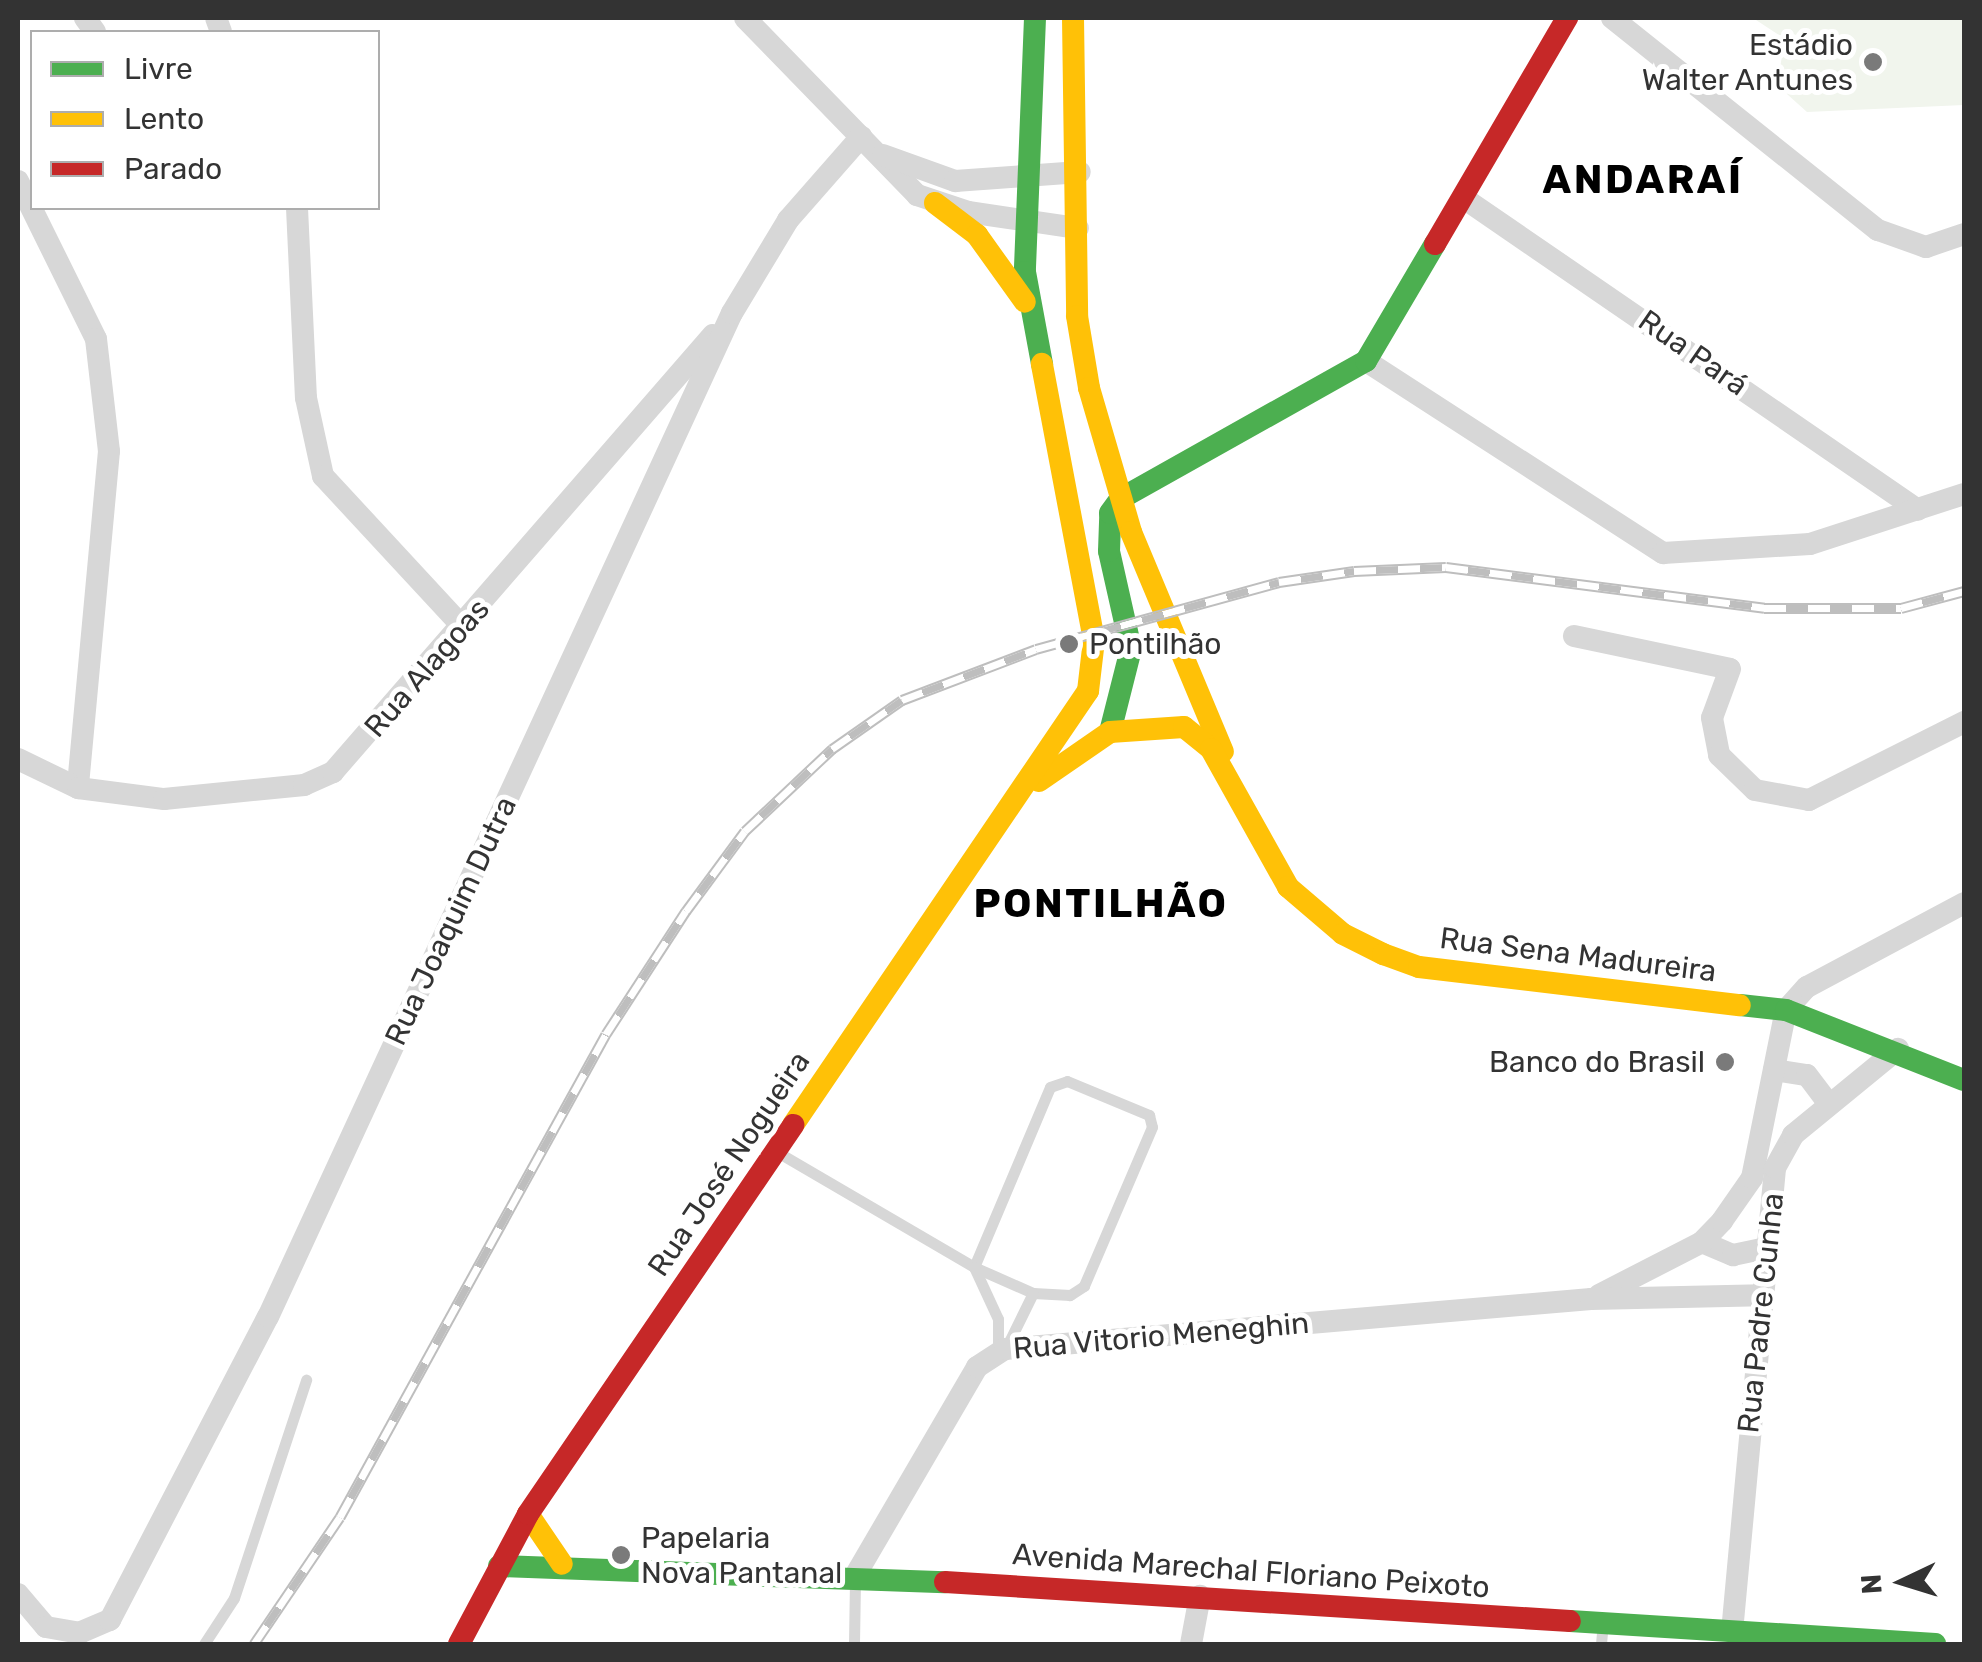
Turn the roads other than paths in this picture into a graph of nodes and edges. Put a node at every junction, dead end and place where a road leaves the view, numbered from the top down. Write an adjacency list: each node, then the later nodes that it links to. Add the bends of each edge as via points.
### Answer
1 (745, 18): 6 (street)
2 (1035, 18): 9 (main road, Rua José Nogueira)
3 (1072, 18): 8 (main road)
4 (1568, 18): 11 (main road)
5 (1612, 18): 18 (street, via 1878,230 1926,247)
6 (861, 137): 7 (street); 20 (street, Rua Joaquim Dutra, via 788,220)
7 (883, 155): 9 (street, via 955,181); 12 (street, via 908,188)
8 (1080, 172): 9 (street); 17 (main road)
9 (1026, 176): 16 (main road, Rua José Nogueira)
10 (18, 180): 13 (street)
11 (1464, 199): 21 (main road); 24 (street, Rua Pará)
12 (934, 203): 16 (street); 19 (main road, via 978,236)
13 (30, 204)
14 (33, 210): 30 (street, via 96,339 109,451)
15 (298, 210): 25 (street, via 306,398 324,476)
16 (1024, 221): 17 (street); 19 (main road, Rua José Nogueira)
17 (1078, 228): 23 (main road, via 1077,316)
18 (1964, 234)
19 (1031, 313): 31 (main road, Rua José Nogueira, via 1094,640 1080,712)
20 (732, 314): 25 (street, Rua Alagoas); 52 (street, Rua Joaquim Dutra, via 268,1316 110,1620 79,1633 46,1627)
21 (1366, 361): 23 (main road); 24 (street, via 1663,553 1810,544)
22 (1964, 494): 24 (street)
23 (1120, 499): 28 (main road, via 1106,531 1131,649); 32 (main road)
24 (1918, 510)
25 (463, 627): 30 (street, Rua Alagoas, via 319,780 192,798)
26 (1574, 636): 27 (street, via 1730,669 1712,718 1718,756 1754,790 1809,800)
27 (1964, 722)
28 (1110, 732): 31 (main road); 32 (main road, via 1166,723 1199,734)
29 (18, 758): 30 (street, Rua Alagoas)
30 (78, 788)
31 (1014, 798): 39 (main road, Rua José Nogueira)
32 (1243, 806): 34 (main road, Rua Sena Madureira, via 1288,887 1343,934 1384,954 1419,967)
33 (1964, 903): 34 (street, via 1830,969)
34 (1786, 1010): 35 (main road, Rua Sena Madureira); 36 (street)
35 (1898, 1049): 37 (main road, Rua Sena Madureira); 38 (street, Rua Padre Cunha)
36 (1774, 1070): 38 (street, via 1806,1075); 40 (street, Rua Vitorio Meneghin, via 1752,1178)
37 (1964, 1080)
38 (1827, 1102): 41 (street, Rua Padre Cunha, via 1793,1134 1775,1168)
39 (774, 1150): 42 (lane); 48 (main road, Rua José Nogueira)
40 (1702, 1242): 41 (street, via 1733,1255); 45 (street, Rua Vitorio Meneghin)
41 (1766, 1248): 44 (street, Rua Padre Cunha)
42 (974, 1267): 43 (lane); 43 (lane, via 1050,1087 1067,1082 1149,1114 1152,1127 1084,1286 1070,1296); 46 (lane, via 998,1319)
43 (1033, 1294): 46 (lane)
44 (1761, 1296): 45 (street, Rua Vitorio Meneghin); 55 (street, Rua Padre Cunha)
45 (1592, 1299): 46 (street, Rua Vitorio Meneghin)
46 (1002, 1350): 51 (street, Rua Vitorio Meneghin, via 976,1367)
47 (306, 1380): 56 (lane, via 234,1598)
48 (528, 1514): 49 (main road); 50 (main road, Rua José Nogueira)
49 (562, 1564): 50 (main road, Avenida Marechal Floriano Peixoto); 51 (main road, Avenida Marechal Floriano Peixoto)
50 (499, 1566): 57 (main road, Rua José Nogueira)
51 (855, 1576): 53 (main road, Avenida Marechal Floriano Peixoto); 58 (lane)
52 (18, 1594)
53 (1200, 1596): 54 (main road, Avenida Marechal Floriano Peixoto); 59 (street)
54 (1602, 1634): 55 (main road, Avenida Marechal Floriano Peixoto)
55 (1731, 1638): 60 (main road, Avenida Marechal Floriano Peixoto)
56 (204, 1644)
57 (458, 1644)
58 (854, 1644)
59 (1192, 1644)
60 (1936, 1644)

